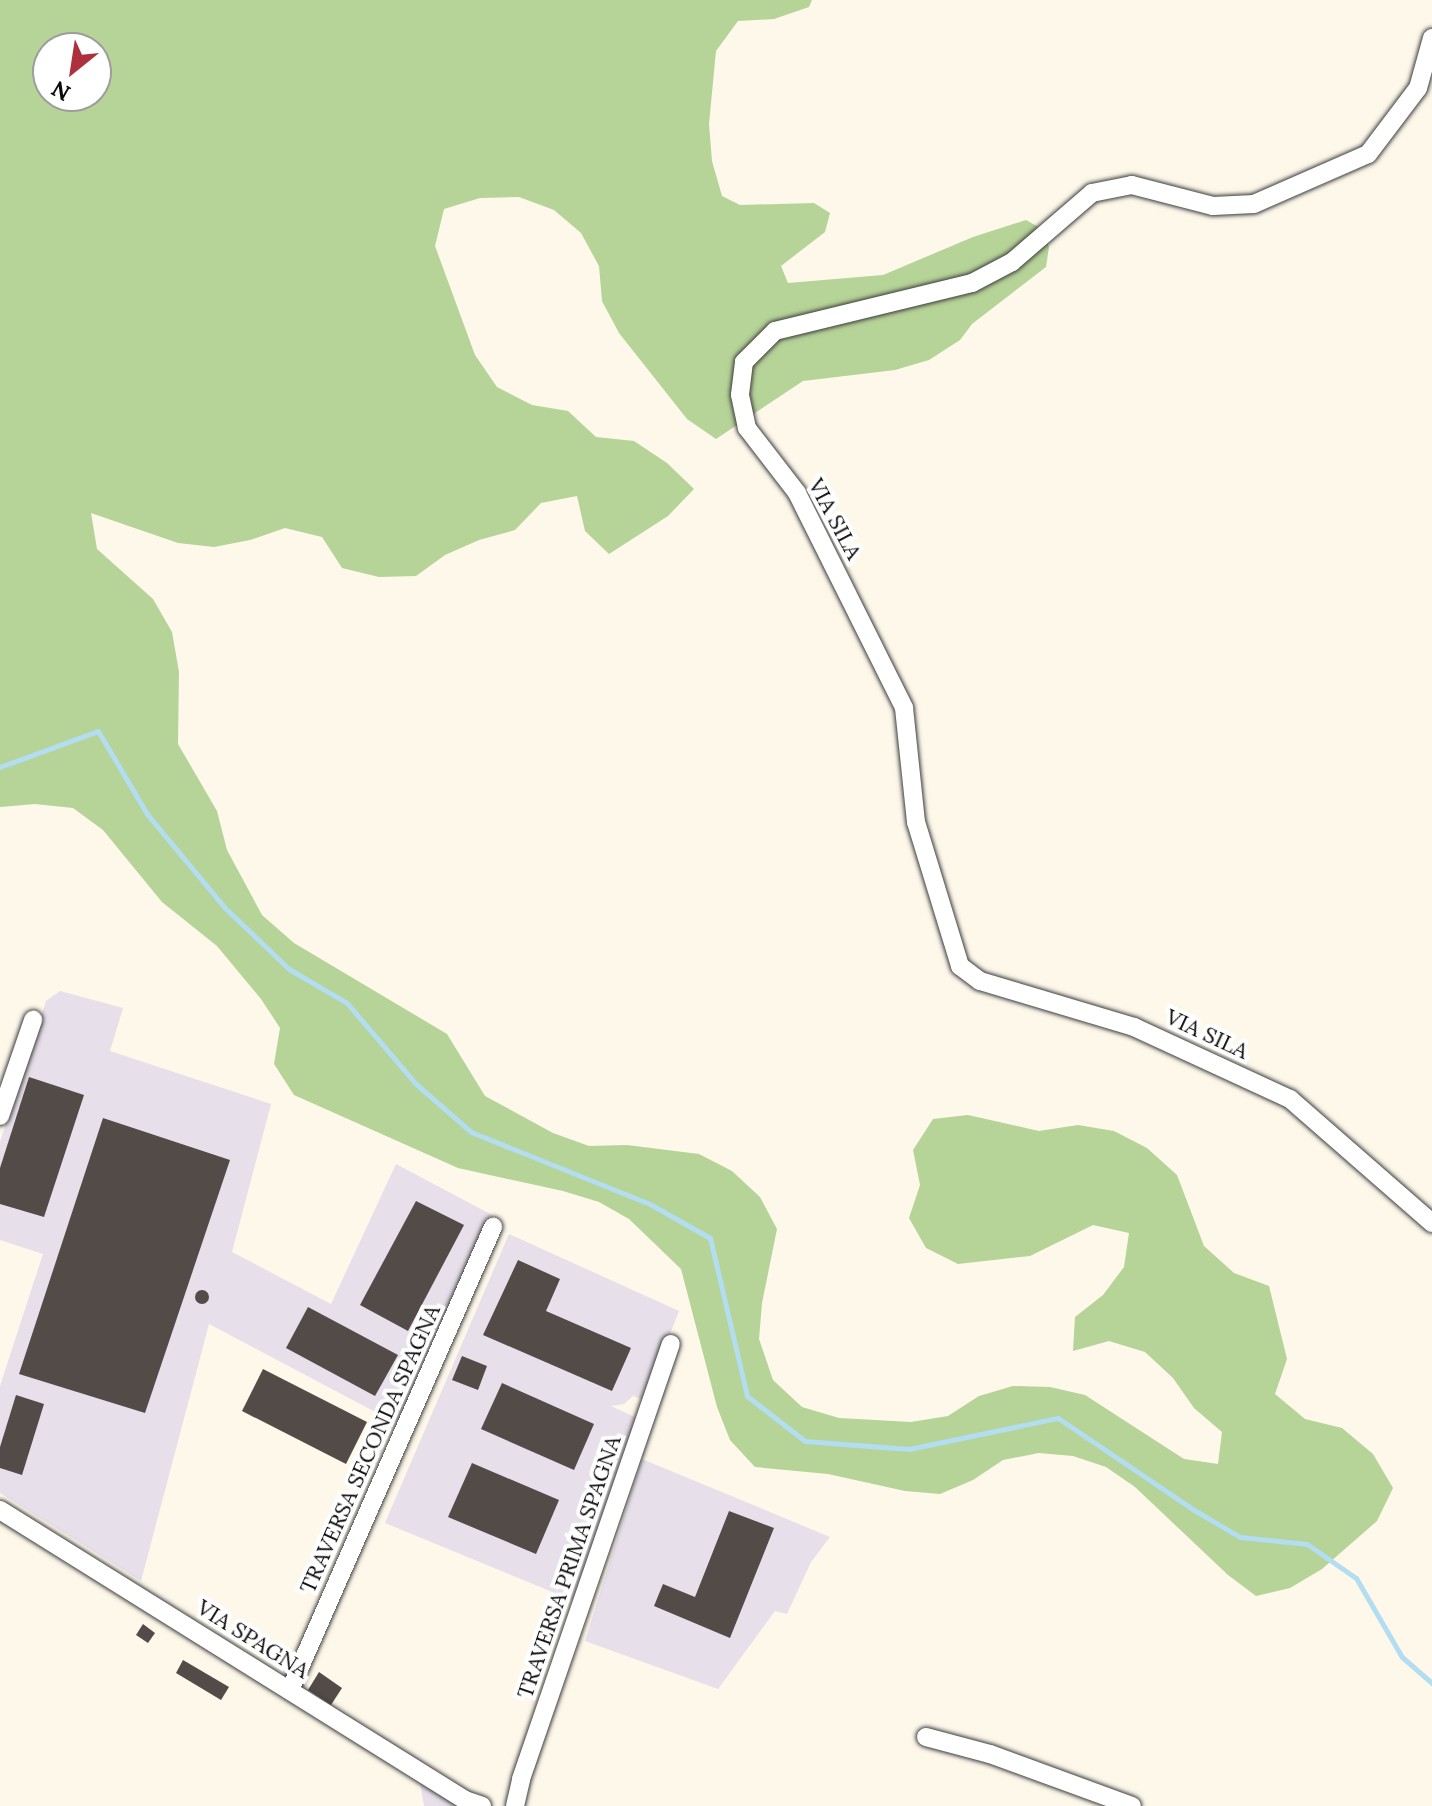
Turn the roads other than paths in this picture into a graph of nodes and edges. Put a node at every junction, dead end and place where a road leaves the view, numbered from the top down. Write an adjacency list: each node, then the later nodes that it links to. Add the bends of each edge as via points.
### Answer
1 (1432, 38): 4 (street, VIA SILA, via 1418,88 1368,154 1254,204 1213,206 1132,185 1092,193 1012,262 972,283 775,331 744,362 740,395 747,428 797,493 904,708 916,822 960,966 980,981 1134,1027 1290,1099)
2 (33, 1020): 3 (street)
3 (0, 1116)
4 (1432, 1223)
5 (493, 1227): 8 (street, TRAVERSA SECONDA SPAGNA)
6 (671, 1344): 11 (street, TRAVERSA PRIMA SPAGNA)
7 (0, 1510): 8 (street, VIA SPAGNA)
8 (290, 1690): 10 (street, VIA SPAGNA)
9 (926, 1737): 12 (street, via 990,1754)
10 (482, 1806)
11 (515, 1806)
12 (1132, 1806)

